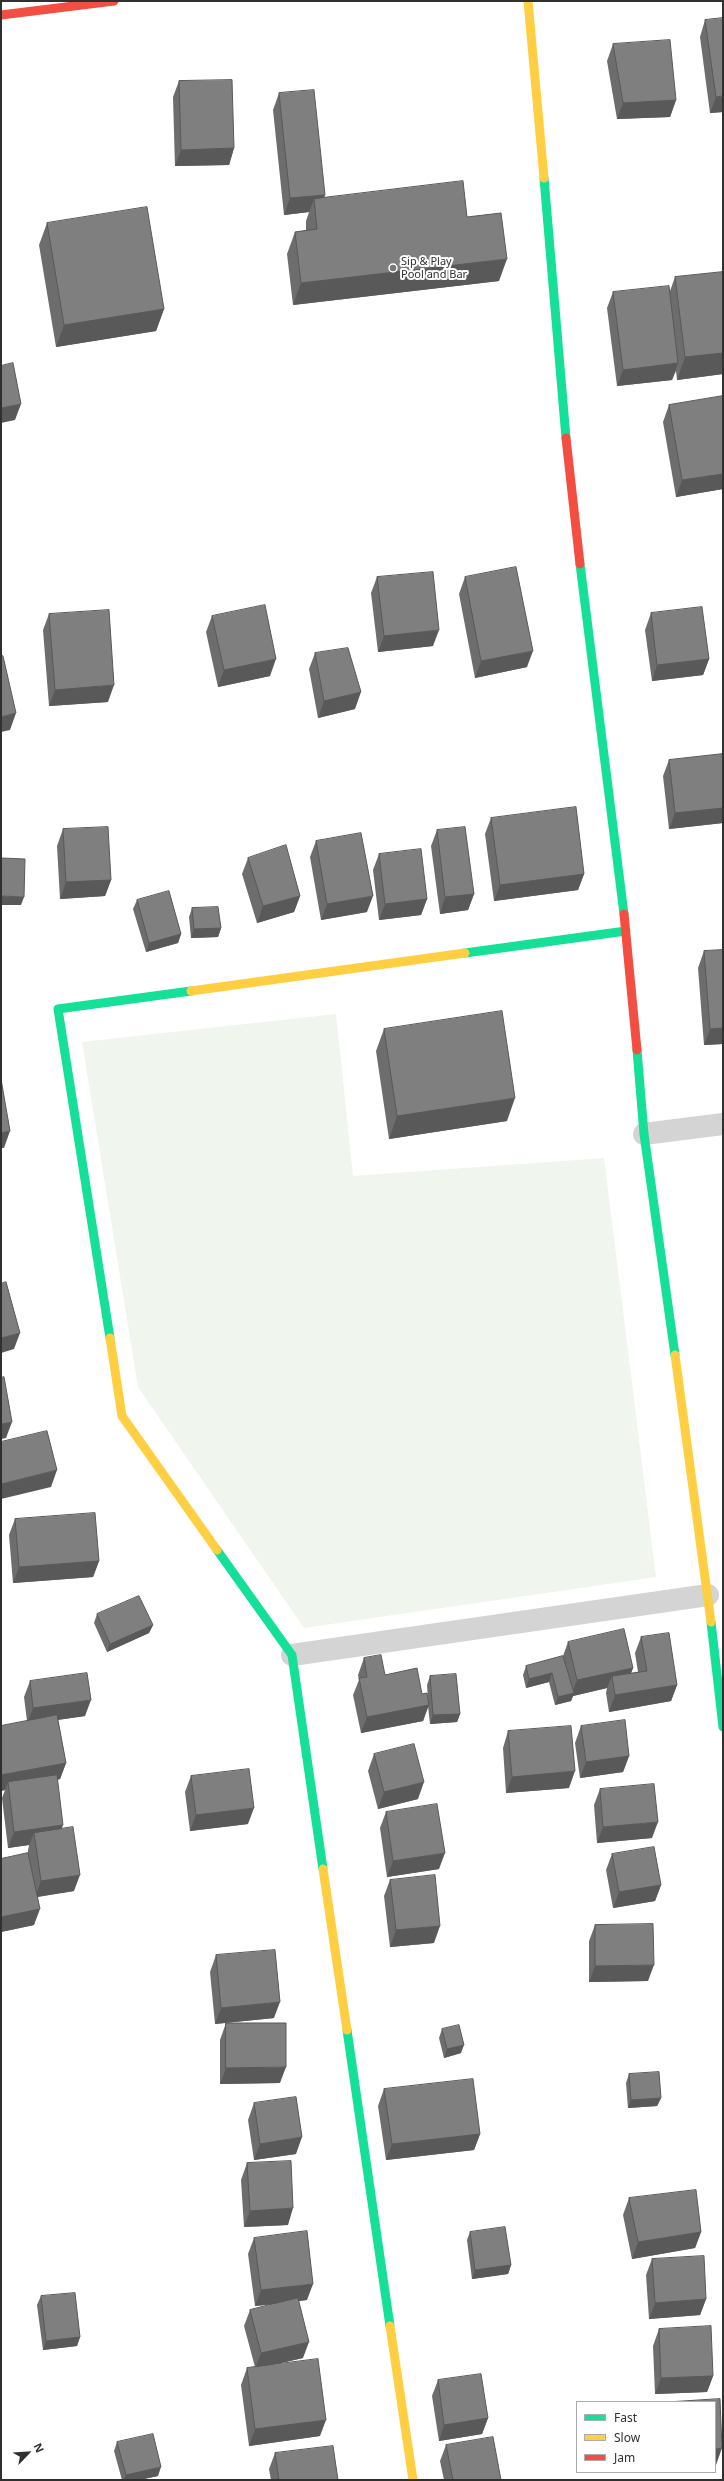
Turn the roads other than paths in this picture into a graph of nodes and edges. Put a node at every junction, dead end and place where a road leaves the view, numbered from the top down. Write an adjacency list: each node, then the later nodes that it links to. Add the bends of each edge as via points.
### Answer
1 (114, 1): 3 (street)
2 (528, 1): 4 (street, via 572,513)
3 (1, 15)
4 (626, 931): 6 (street); 8 (street, via 58,1009 122,1416)
5 (723, 1124): 6 (street)
6 (644, 1134): 7 (street)
7 (708, 1596): 8 (street); 9 (street)
8 (292, 1655): 10 (street)
9 (723, 1727)
10 (413, 2480)

